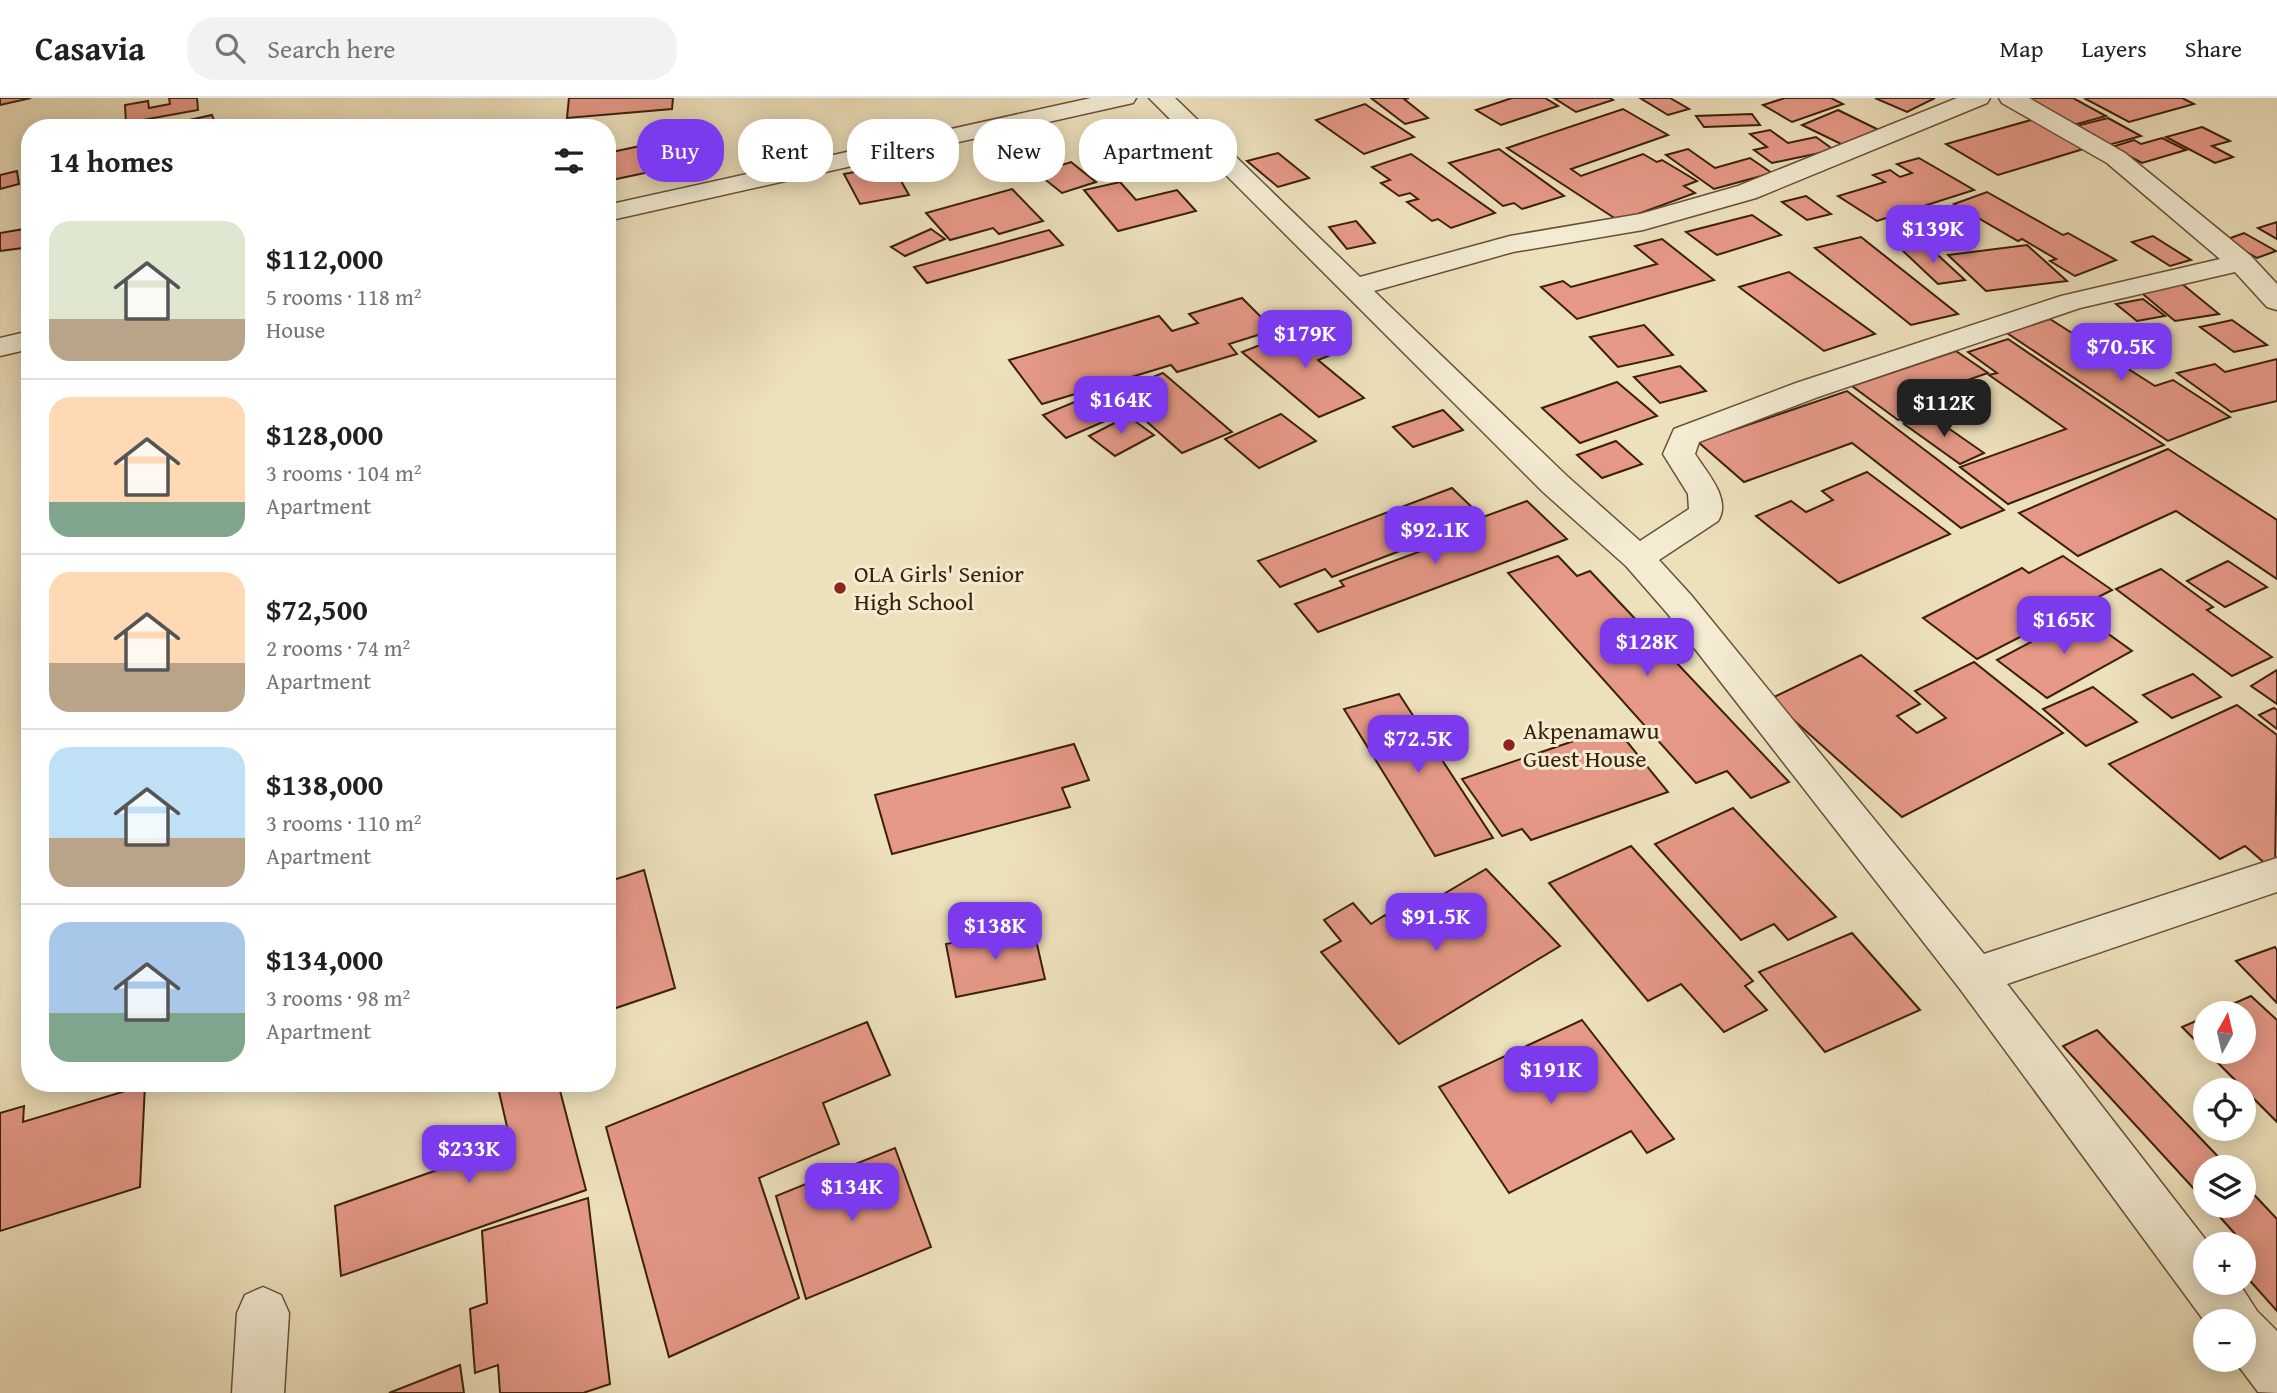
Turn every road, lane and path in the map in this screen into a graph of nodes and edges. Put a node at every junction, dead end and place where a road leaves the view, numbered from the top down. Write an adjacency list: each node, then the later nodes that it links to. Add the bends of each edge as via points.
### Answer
1 (1124, 98): 5 (street)
2 (1161, 98): 7 (street)
3 (1978, 98): 7 (street, via 1747,192 1643,222 1510,244)
4 (2011, 98): 6 (street, via 2116,158)
5 (616, 211)
6 (2241, 262): 8 (street); 11 (street, via 2071,302 1685,436 1679,454 1704,494 1706,513)
7 (1356, 286): 11 (street, via 1555,484)
8 (2277, 300)
9 (21, 342): 10 (street)
10 (0, 347)
11 (1638, 558): 13 (street)
12 (2277, 875): 13 (street)
13 (1975, 976): 14 (street)
14 (2226, 1309)
15 (262, 1313): 18 (street)
16 (2256, 1346): 17 (street)
17 (2277, 1373)
18 (258, 1393)

